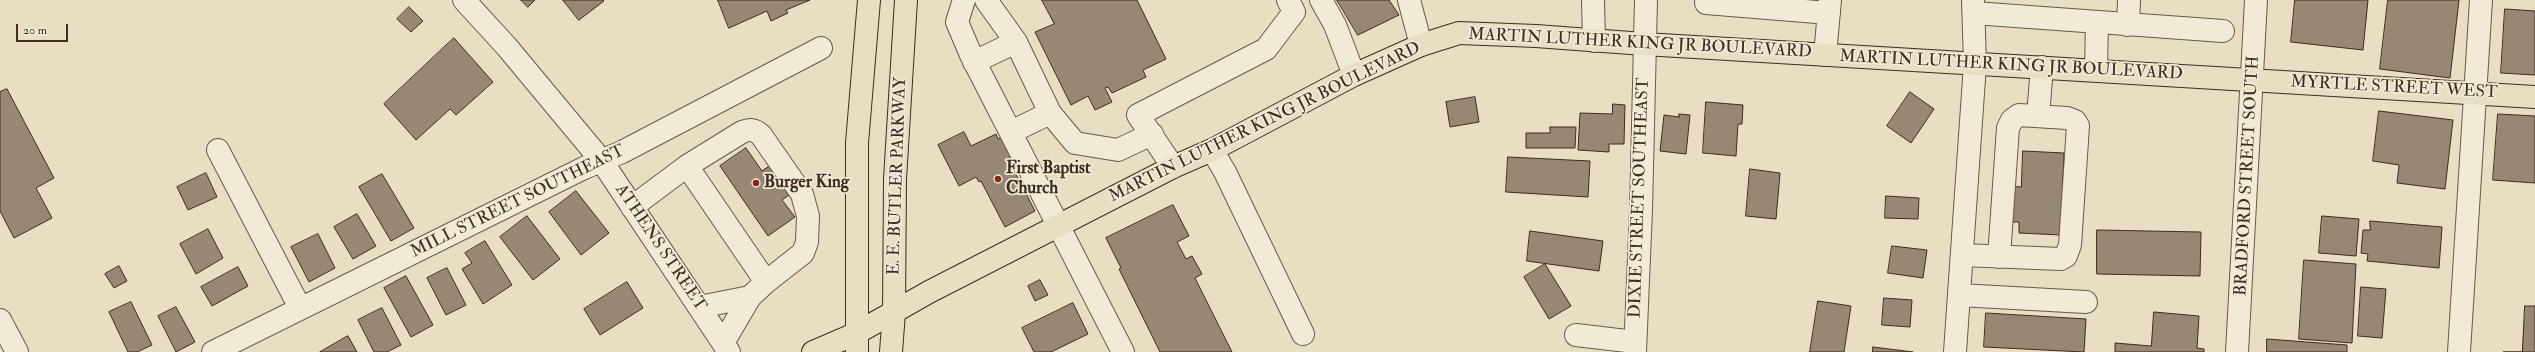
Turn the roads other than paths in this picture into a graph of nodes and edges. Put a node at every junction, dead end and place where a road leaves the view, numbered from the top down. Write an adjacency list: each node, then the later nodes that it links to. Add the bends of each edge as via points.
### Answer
1 (464, 0): 42 (street, ATHENS STREET)
2 (869, 0): 59 (main road, via 857,143)
3 (906, 0): 55 (main road, E. E. BUTLER PARKWAY, via 894,179)
4 (964, 0): 27 (street, via 957,22)
5 (979, 0): 27 (street)
6 (986, 0): 23 (street)
7 (1288, 0): 39 (street, via 1294,12 1266,49 1138,115)
8 (1321, 0): 32 (street, via 1335,25)
9 (1409, 0): 25 (street)
10 (1593, 0): 22 (street)
11 (1646, 0): 24 (street, DIXIE STREET SOUTHEAST)
12 (2129, 0): 20 (street)
13 (2256, 0): 33 (street, BRADFORD STREET SOUTH)
14 (2480, 0): 34 (street)
15 (1706, 3): 16 (street)
16 (1829, 7): 28 (street)
17 (1974, 7): 18 (street); 29 (street)
18 (2018, 8): 19 (street)
19 (2097, 23): 20 (street); 31 (street)
20 (2128, 25): 21 (street)
21 (2223, 31)
22 (1594, 41): 24 (main road, MARTIN LUTHER KING JR BOULEVARD); 25 (main road, MARTIN LUTHER KING JR BOULEVARD, via 1459,33)
23 (1016, 42): 27 (street); 36 (street)
24 (1644, 44): 28 (main road, MARTIN LUTHER KING JR BOULEVARD); 60 (street, DIXIE STREET SOUTHEAST)
25 (1421, 45): 32 (main road, MARTIN LUTHER KING JR BOULEVARD)
26 (821, 48): 42 (street, MILL STREET SOUTHEAST, via 622,152)
27 (970, 52): 38 (street)
28 (1825, 55): 29 (main road, MARTIN LUTHER KING JR BOULEVARD)
29 (1975, 64): 30 (main road, MARTIN LUTHER KING JR BOULEVARD); 47 (street)
30 (2042, 67): 31 (main road, MARTIN LUTHER KING JR BOULEVARD); 37 (street)
31 (2096, 70): 33 (main road, MARTIN LUTHER KING JR BOULEVARD)
32 (1354, 75): 41 (main road, MARTIN LUTHER KING JR BOULEVARD)
33 (2254, 80): 34 (main road, MYRTLE STREET WEST); 68 (street, BRADFORD STREET SOUTH)
34 (2475, 93): 35 (main road, MYRTLE STREET WEST); 69 (street)
35 (2535, 97)
36 (1050, 113): 38 (street); 39 (street, via 1075,143 1118,150)
37 (2038, 116): 48 (street, via 2019,116 2012,120 2008,128); 48 (street, via 2067,118 2075,121 2078,126 2070,245 2066,256 2061,259)
38 (1011, 132): 46 (street)
39 (1152, 134): 44 (street)
40 (218, 150): 54 (street)
41 (1212, 150): 44 (main road, MARTIN LUTHER KING JR BOULEVARD); 57 (street)
42 (601, 160): 45 (street, ATHENS STREET); 54 (street, MILL STREET SOUTHEAST)
43 (687, 166): 45 (street); 49 (street); 49 (street, via 750,129 761,135 802,194 806,205 808,236 803,253)
44 (1173, 167): 46 (main road, MARTIN LUTHER KING JR BOULEVARD)
45 (632, 207): 53 (street, ATHENS STREET)
46 (1059, 226): 55 (main road, MARTIN LUTHER KING JR BOULEVARD); 66 (street)
47 (1962, 255): 48 (street); 50 (street)
48 (1998, 257)
49 (766, 282): 51 (street)
50 (1959, 295): 52 (street); 67 (street)
51 (750, 297): 53 (street); 61 (street)
52 (2086, 302)
53 (699, 307): 61 (street, ATHENS STREET)
54 (300, 308): 63 (street, MILL STREET SOUTHEAST)
55 (894, 312): 59 (main road, MARTIN LUTHER KING JR BOULEVARD); 65 (main road, E. E. BUTLER PARKWAY)
56 (0, 320): 62 (street)
57 (1303, 334)
58 (1576, 335): 60 (street)
59 (856, 343): 64 (main road, MARTIN LUTHER KING JR BOULEVARD)
60 (1635, 347)
61 (726, 348)
62 (17, 352)
63 (213, 352)
64 (813, 352)
65 (891, 352)
66 (1123, 352)
67 (1956, 352)
68 (2238, 352)
69 (2459, 352)

